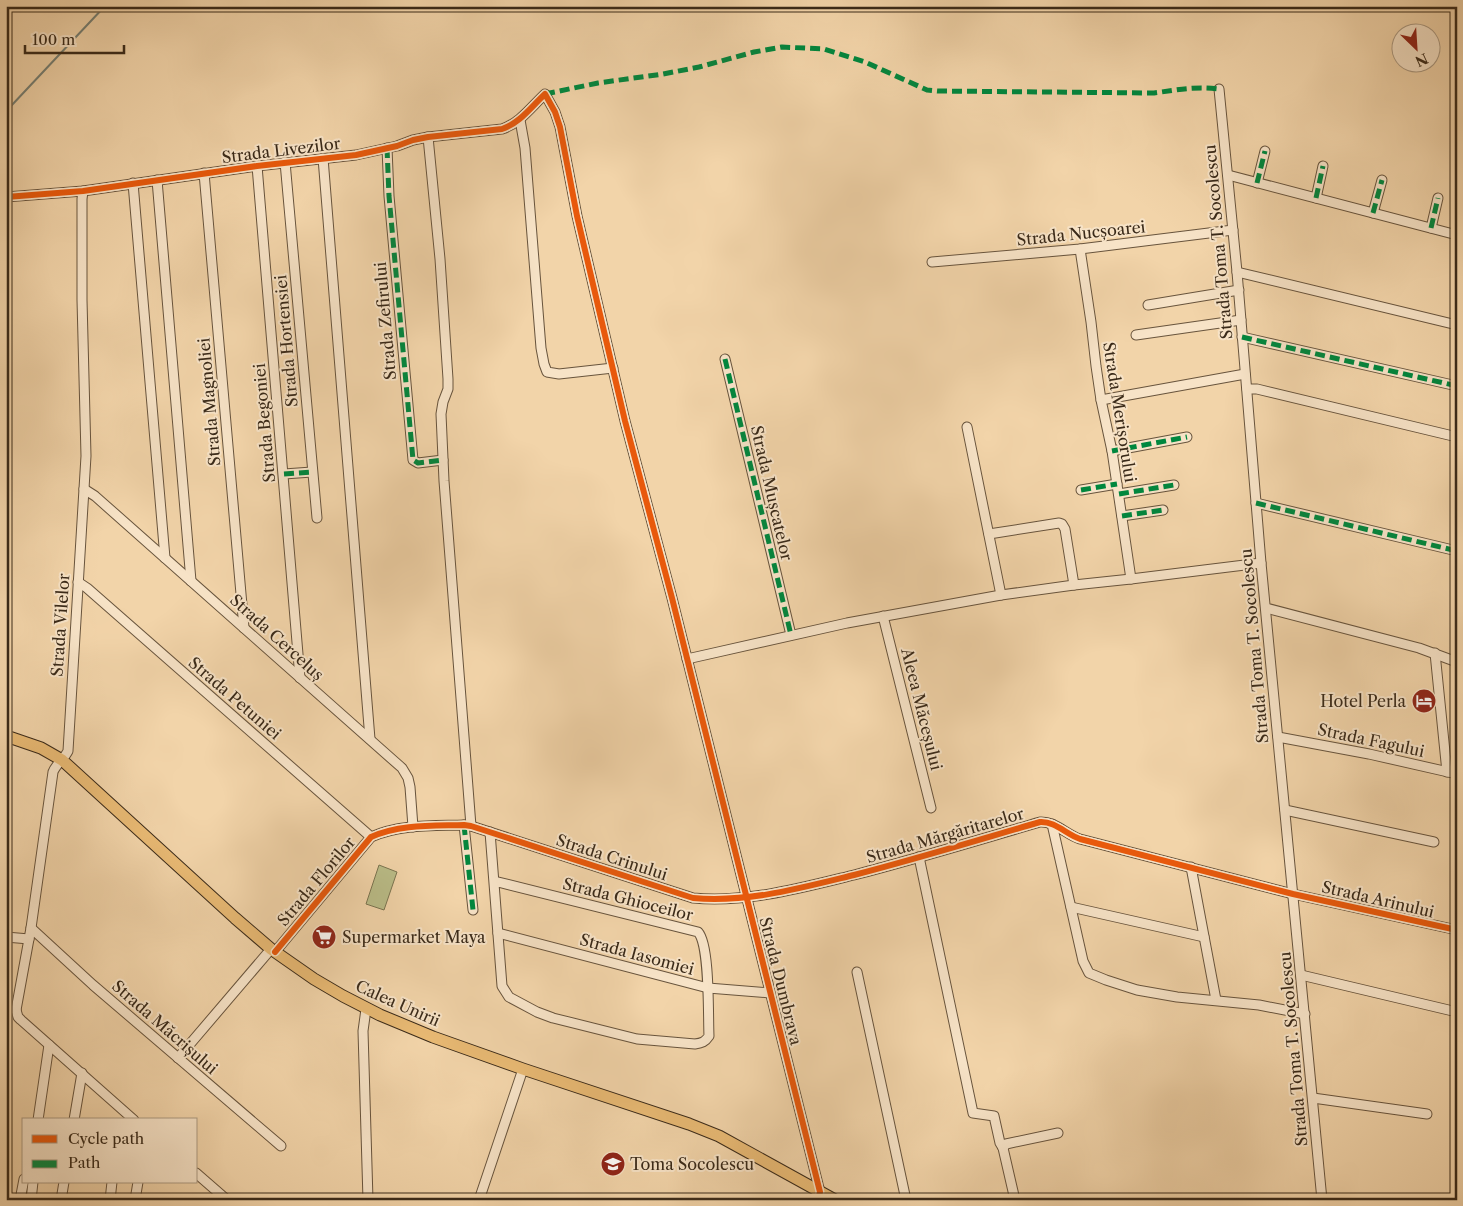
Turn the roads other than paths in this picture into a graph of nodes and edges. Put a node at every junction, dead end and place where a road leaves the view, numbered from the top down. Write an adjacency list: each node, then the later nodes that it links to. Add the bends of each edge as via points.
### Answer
1 (1219, 89): 12 (street, Strada Toma T. Socolescu)
2 (545, 94): 3 (street, Strada Livezilor); 35 (street, Strada Dumbrava, via 560,127 577,216)
3 (520, 120): 4 (street, Strada Livezilor, via 502,129); 35 (street, via 545,368 547,372 559,374)
4 (428, 137): 5 (street, Strada Livezilor); 44 (street, via 448,379 441,414)
5 (387, 148): 7 (street, Strada Livezilor); 44 (street, Strada Zefirului, via 413,460)
6 (1265, 151): 16 (street)
7 (324, 158): 8 (street, Strada Livezilor); 75 (street)
8 (285, 162): 9 (street, Strada Livezilor); 45 (street, Strada Hortensiei)
9 (257, 166): 11 (street, Strada Livezilor); 46 (street, Strada Begoniei)
10 (1323, 166): 19 (street)
11 (204, 173): 13 (street, Strada Livezilor); 67 (street, Strada Magnoliei)
12 (1228, 175): 16 (street); 23 (street, Strada Toma T. Socolescu)
13 (157, 180): 15 (street, Strada Livezilor); 61 (street)
14 (1382, 180): 21 (street)
15 (133, 183): 17 (street, Strada Livezilor); 58 (street)
16 (1257, 183): 19 (street)
17 (83, 190): 18 (street, Strada Livezilor); 49 (street, Strada Vilelor)
18 (6, 196)
19 (1316, 198): 21 (street)
20 (1438, 198): 22 (street)
21 (1373, 213): 22 (street)
22 (1431, 228): 24 (street)
23 (1233, 230): 25 (street, Strada Nucșoarei); 27 (street, Strada Toma T. Socolescu)
24 (1457, 235)
25 (1080, 249): 26 (street, Strada Nucșoarei); 39 (street, Strada Merișorului)
26 (932, 262)
27 (1237, 272): 28 (street, Strada Toma T. Socolescu); 31 (street)
28 (1239, 290): 29 (street); 30 (street, Strada Toma T. Socolescu)
29 (1148, 305)
30 (1241, 320): 32 (street); 33 (street, Strada Toma T. Socolescu)
31 (1457, 325)
32 (1136, 335)
33 (1242, 337): 36 (street, Strada Toma T. Socolescu); 37 (street)
34 (725, 359): 68 (street, Strada Mușcatelor)
35 (613, 368): 70 (street, Strada Dumbrava)
36 (1246, 374): 38 (street, Strada Toma T. Socolescu); 39 (street)
37 (1457, 386)
38 (1247, 389): 42 (street); 52 (street, Strada Toma T. Socolescu)
39 (1101, 400): 43 (street, Strada Merișorului)
40 (967, 427): 56 (street)
41 (1187, 437): 43 (street)
42 (1457, 437)
43 (1112, 451): 47 (street, Strada Merișorului)
44 (443, 460): 82 (street)
45 (312, 472): 46 (street); 55 (street, Strada Hortensiei)
46 (284, 474): 72 (street, Strada Begoniei)
47 (1117, 484): 50 (street); 51 (street, Strada Merișorului)
48 (1174, 485): 51 (street)
49 (84, 489): 58 (street, Strada Cerceluș); 62 (street, Strada Vilelor)
50 (1081, 490)
51 (1119, 494): 54 (street, Strada Merișorului)
52 (1256, 503): 57 (street); 59 (street, Strada Toma T. Socolescu)
53 (1163, 510): 54 (street)
54 (1122, 516): 60 (street, Strada Merișorului)
55 (317, 518)
56 (989, 534): 63 (street, via 1062,524); 64 (street)
57 (1457, 551)
58 (165, 558): 61 (street, Strada Cerceluș)
59 (1261, 563): 60 (street); 65 (street, Strada Toma T. Socolescu)
60 (1131, 580): 63 (street)
61 (191, 581): 67 (street, Strada Cerceluș)
62 (78, 582): 76 (street, Strada Vilelor, via 68,751); 85 (street, Strada Petuniei)
63 (1074, 585): 64 (street)
64 (1001, 595): 66 (street)
65 (1266, 608): 69 (street); 74 (street, Strada Toma T. Socolescu)
66 (883, 616): 68 (street); 79 (street, Aleea Măceșului)
67 (244, 628): 72 (street, Strada Cerceluș)
68 (791, 635): 70 (street)
69 (1435, 654): 71 (street); 77 (street)
70 (687, 659): 91 (street, Strada Dumbrava)
71 (1457, 662)
72 (300, 678): 75 (street, Strada Cerceluș)
73 (6, 736): 76 (main road, Calea Unirii, via 41,748)
74 (1278, 738): 77 (street, Strada Fagului); 80 (street, Strada Toma T. Socolescu)
75 (370, 739): 83 (street, Strada Cerceluș, via 402,768 408,778)
76 (62, 760): 94 (street, Strada Vilelor, via 53,772); 100 (main road, Calea Unirii)
77 (1447, 772): 78 (street, Strada Fagului)
78 (1457, 774)
79 (931, 808)
80 (1285, 810): 86 (street); 90 (street, Strada Toma T. Socolescu)
81 (1052, 824): 87 (street, Strada Mărgăritarelor, via 1040,822); 88 (street, via 1080,839); 92 (street)
82 (468, 825): 83 (street, Strada Florilor); 84 (street, Strada Crinului); 93 (street)
83 (413, 827): 85 (street, Strada Florilor, via 383,831)
84 (490, 832): 89 (street); 91 (street, Strada Crinului, via 693,898)
85 (371, 837): 100 (street, Strada Florilor)
86 (1434, 842)
87 (919, 857): 91 (street, Strada Mărgăritarelor, via 822,883); 122 (street, via 973,1113 994,1116)
88 (1191, 867): 90 (street); 98 (street)
89 (494, 881): 96 (street); 103 (street, Strada Ghioceilor, via 698,932 704,940)
90 (1293, 894): 95 (street, Strada Arinului); 102 (street, Strada Toma T. Socolescu)
91 (746, 898): 104 (street, Strada Dumbrava)
92 (1070, 907): 98 (street); 105 (street, via 1083,962 1089,973 1137,990)
93 (473, 910)
94 (30, 928): 99 (street, Strada Vilelor); 112 (street, Strada Măcrișului)
95 (1457, 930)
96 (498, 933): 103 (street, Strada Iasomiei); 103 (street, Strada Ghioceilor, via 502,986 506,993 553,1018 637,1039 701,1043 709,1036)
97 (6, 937): 99 (street)
98 (1204, 937): 105 (street)
99 (28, 939): 108 (street, Strada Vilelor)
100 (273, 951): 106 (main road, Calea Unirii); 112 (street, Strada Florilor)
101 (857, 972): 139 (street)
102 (1301, 975): 109 (street); 110 (street, Strada Toma T. Socolescu)
103 (708, 988): 104 (street, Strada Iasomiei)
104 (770, 993): 129 (street, Strada Dumbrava)
105 (1216, 1000): 110 (street)
106 (366, 1008): 113 (main road, Calea Unirii, via 433,1037); 136 (street, via 363,1032)
107 (6, 1009): 108 (street)
108 (16, 1010): 111 (street, via 18,1017)
109 (1457, 1012)
110 (1305, 1014): 115 (street, Strada Toma T. Socolescu)
111 (49, 1045): 114 (street); 118 (street)
112 (178, 1058): 121 (street, Strada Măcrișului)
113 (523, 1068): 129 (main road, Calea Unirii, via 712,1133); 137 (street)
114 (82, 1073): 117 (street); 119 (street)
115 (1313, 1098): 116 (street); 141 (street, Strada Toma T. Socolescu)
116 (1427, 1114)
117 (123, 1115)
118 (38, 1118)
119 (74, 1118)
120 (1058, 1134): 122 (street, via 1006,1144)
121 (281, 1146)
122 (1003, 1148): 140 (street)
123 (198, 1175): 135 (street)
124 (23, 1184): 130 (street)
125 (34, 1184): 131 (street)
126 (64, 1184): 132 (street)
127 (112, 1184): 133 (street)
128 (138, 1184): 134 (street)
129 (819, 1196): 138 (main road, Calea Unirii)
130 (20, 1200)
131 (31, 1200)
132 (61, 1200)
133 (110, 1200)
134 (136, 1200)
135 (227, 1200)
136 (368, 1200)
137 (479, 1200)
138 (835, 1200)
139 (906, 1200)
140 (1015, 1200)
141 (1322, 1200)

